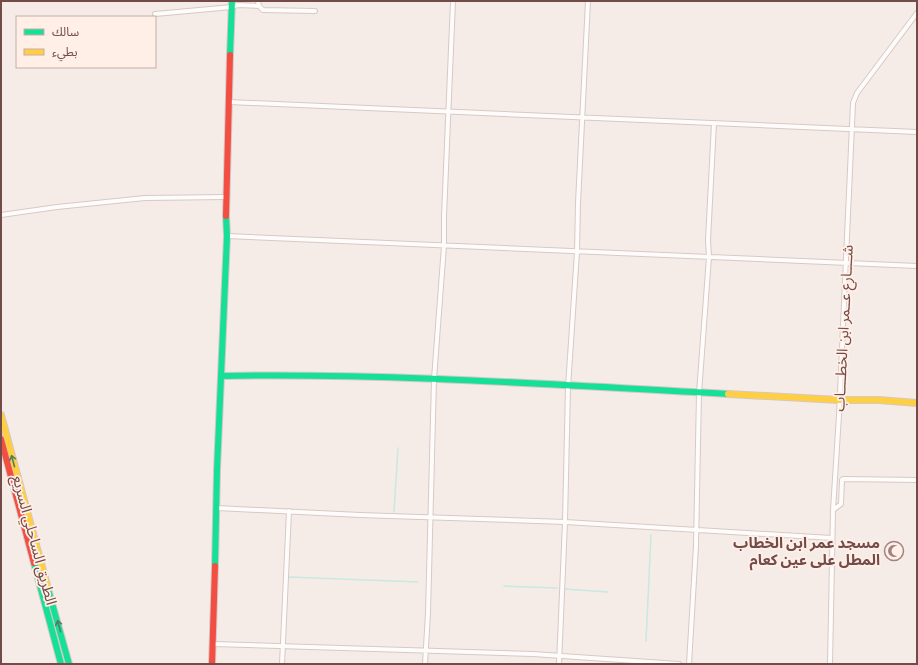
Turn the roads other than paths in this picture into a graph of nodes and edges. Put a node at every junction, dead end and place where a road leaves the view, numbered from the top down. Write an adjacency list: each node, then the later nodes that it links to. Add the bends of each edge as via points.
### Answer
1 (453, 1): 9 (street)
2 (588, 1): 10 (street)
3 (259, 3): 4 (street); 5 (street, via 263,10)
4 (232, 4): 7 (street); 8 (main road)
5 (315, 11)
6 (917, 13): 12 (street, شــــارع عــمر ابن الخطــــاب, via 857,93)
7 (155, 14)
8 (229, 102): 9 (street); 14 (main road)
9 (448, 112): 10 (street); 17 (street)
10 (583, 117): 11 (street); 18 (street)
11 (714, 123): 12 (street); 19 (street)
12 (852, 130): 13 (street); 20 (street, شــــارع عــمر ابن الخطــــاب)
13 (917, 132)
14 (226, 197): 15 (street, via 145,198); 16 (main road)
15 (1, 215)
16 (227, 236): 17 (street); 22 (main road)
17 (444, 246): 18 (street); 23 (street)
18 (577, 252): 19 (street); 24 (street)
19 (709, 257): 20 (street); 25 (street)
20 (846, 263): 21 (street); 26 (street, شــــارع عــمر ابن الخطــــاب)
21 (917, 266)
22 (221, 376): 23 (main road); 31 (main road)
23 (434, 379): 24 (main road); 34 (street)
24 (568, 386): 25 (main road); 35 (street)
25 (700, 393): 26 (main road); 36 (street)
26 (839, 400): 27 (main road); 32 (street, شــــارع عــمر ابن الخطــــاب)
27 (917, 403)
28 (1, 415): 43 (main road, الطريق الساحلي السريع, one-way to 28)
29 (1, 439): 42 (main road, الطريق الساحلي السريع)
30 (917, 480): 32 (street, via 843,479 841,505)
31 (217, 508): 33 (street); 38 (main road)
32 (833, 510): 37 (street, شــــارع عــمر ابن الخطــــاب)
33 (289, 511): 34 (street); 39 (street)
34 (430, 518): 35 (street); 40 (street)
35 (565, 522): 36 (street); 41 (street)
36 (696, 530): 37 (street); 49 (street)
37 (832, 538): 50 (street, شــــارع عــمر ابن الخطــــاب)
38 (213, 644): 39 (street); 44 (main road)
39 (283, 646): 40 (street); 45 (street)
40 (426, 650): 41 (street); 46 (street)
41 (560, 656): 47 (street); 48 (street)
42 (62, 664)
43 (69, 664)
44 (212, 664)
45 (282, 664)
46 (425, 664)
47 (559, 664)
48 (679, 664)
49 (689, 664)
50 (830, 664)

